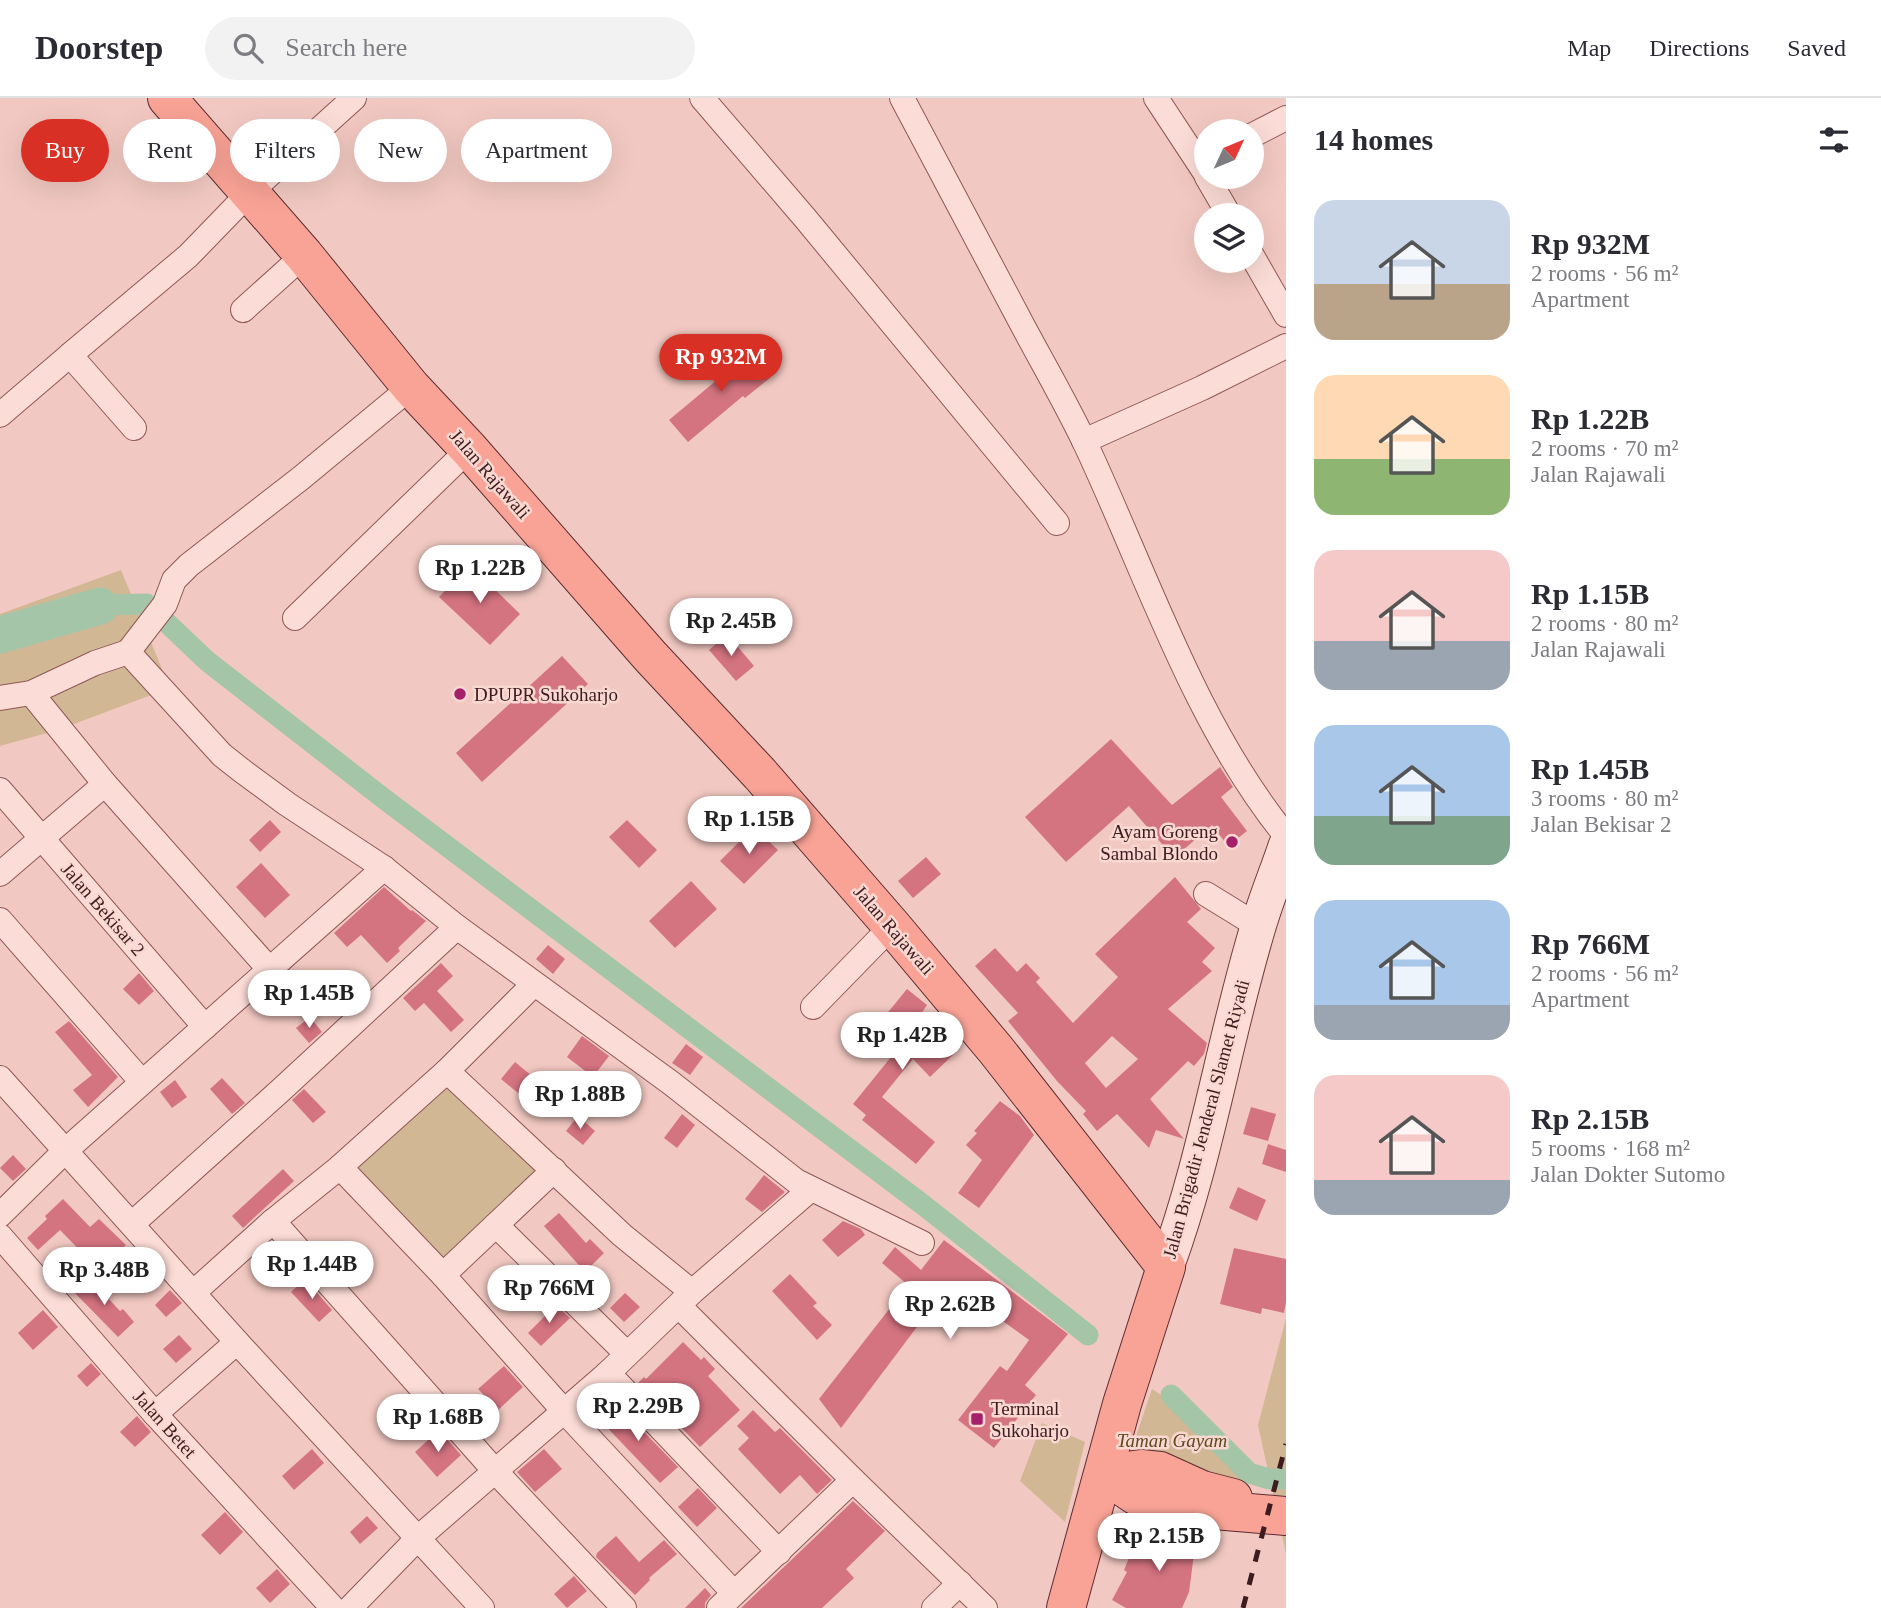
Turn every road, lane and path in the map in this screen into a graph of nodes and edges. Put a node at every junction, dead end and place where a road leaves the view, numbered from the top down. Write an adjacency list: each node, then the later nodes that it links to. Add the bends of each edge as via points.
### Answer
1 (167, 98): 9 (main road, Jalan Rajawali)
2 (354, 98): 9 (street)
3 (702, 98): 21 (street)
4 (902, 98): 19 (street)
5 (1156, 98): 8 (street)
6 (1286, 118): 7 (street)
7 (1264, 129)
8 (1194, 153)
9 (250, 192): 10 (main road, Jalan Rajawali); 15 (street, via 188,256)
10 (304, 255): 12 (street); 16 (main road, Jalan Rajawali)
11 (1262, 273): 13 (street)
12 (243, 310)
13 (1286, 315)
14 (1286, 345): 19 (street)
15 (70, 355): 17 (street); 18 (street)
16 (411, 387): 20 (main road, Jalan Rajawali); 23 (street, via 189,565 174,580 164,604)
17 (0, 415)
18 (134, 428)
19 (1084, 441): 28 (street, via 1181,662 1236,763)
20 (469, 449): 22 (street); 35 (main road, Jalan Rajawali)
21 (1057, 523)
22 (295, 618)
23 (128, 652): 24 (street); 31 (street, via 222,755)
24 (31, 693): 25 (street); 26 (street)
25 (0, 698)
26 (105, 784): 29 (street); 38 (street)
27 (0, 790): 29 (street, Jalan Bekisar 2)
28 (1286, 836)
29 (41, 837): 32 (street); 41 (street, Jalan Bekisar 2)
30 (1286, 846): 36 (main road, Jalan Brigadir Jenderal Slamet Riyadi)
31 (384, 868): 37 (street); 38 (street)
32 (0, 874)
33 (1206, 894): 36 (street)
34 (0, 920): 44 (street)
35 (892, 926): 40 (street); 55 (main road, Jalan Rajawali)
36 (1258, 926): 55 (main road, Jalan Brigadir Jenderal Slamet Riyadi, via 1182,1224)
37 (457, 927): 39 (street); 51 (street)
38 (270, 970): 41 (street)
39 (534, 984): 42 (street); 48 (street)
40 (813, 1007)
41 (205, 1027): 44 (street)
42 (447, 1071): 46 (street); 47 (street)
43 (0, 1078): 45 (street)
44 (142, 1082): 45 (street)
45 (65, 1151): 49 (street); 51 (street)
46 (340, 1167): 50 (street); 56 (street)
47 (554, 1170): 52 (street); 58 (street)
48 (811, 1189): 54 (street); 58 (street)
49 (0, 1215)
50 (273, 1221): 57 (street); 65 (street)
51 (133, 1223): 57 (street)
52 (496, 1225): 56 (street); 60 (street)
53 (0, 1236): 63 (street, Jalan Betet)
54 (922, 1243)
55 (1166, 1267): 64 (main road, Jalan Brigadir Jenderal Slamet Riyadi)
56 (443, 1275): 62 (street)
57 (194, 1292): 59 (street)
58 (686, 1299): 60 (street); 67 (street)
59 (237, 1342): 63 (street); 71 (street)
60 (627, 1354): 61 (street)
61 (608, 1373): 62 (street); 72 (street)
62 (564, 1411): 65 (street); 74 (street)
63 (155, 1414): 75 (street, Jalan Betet)
64 (1113, 1434): 66 (main road, Jalan Brigadir Jenderal Slamet Riyadi); 68 (main road, via 1139,1458)
65 (495, 1471): 71 (street); 78 (street)
66 (1104, 1474): 68 (main road, via 1141,1469); 70 (main road, Jalan Brigadir Jenderal Slamet Riyadi)
67 (853, 1480): 72 (street); 73 (street)
68 (1157, 1488): 69 (main road, via 1202,1490); 70 (main road, via 1134,1510)
69 (1283, 1510)
70 (1085, 1536): 81 (main road, Jalan Brigadir Jenderal Slamet Riyadi)
71 (418, 1538): 76 (street); 77 (street)
72 (779, 1552): 74 (street)
73 (960, 1583): 79 (street); 80 (street)
74 (727, 1601)
75 (333, 1608)
76 (349, 1608)
77 (482, 1608)
78 (624, 1608)
79 (934, 1608)
80 (985, 1608)
81 (1066, 1608)

